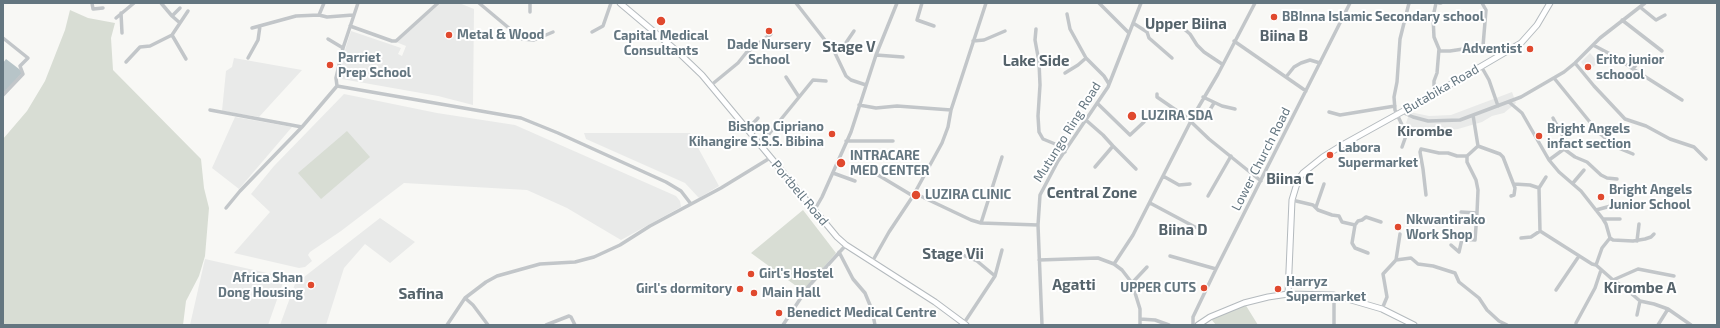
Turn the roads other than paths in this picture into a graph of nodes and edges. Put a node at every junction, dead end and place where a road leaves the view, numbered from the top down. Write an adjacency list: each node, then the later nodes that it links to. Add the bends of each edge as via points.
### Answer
1 (92, 3): 25 (street, via 93,9)
2 (134, 3): 28 (street)
3 (161, 3): 34 (street)
4 (324, 3): 31 (street)
5 (358, 3): 32 (street)
6 (438, 3): 41 (street, via 396,41)
7 (479, 3): 47 (street, via 522,39 534,40)
8 (530, 3): 29 (street)
9 (611, 3): 48 (street, via 604,23)
10 (620, 3): 85 (main road, Portbell Road, via 689,62)
11 (796, 3): 62 (street)
12 (897, 3): 63 (street)
13 (922, 3): 42 (street, via 918,20)
14 (986, 3): 55 (street)
15 (1099, 3): 50 (street)
16 (1141, 3): 38 (street, Mutungo Ring Road)
17 (1255, 3): 56 (street)
18 (1350, 3): 72 (street, Lower Church Road)
19 (1409, 3): 97 (street, via 1400,39)
20 (1436, 3): 60 (street, via 1433,17 1434,37)
21 (1482, 3): 58 (street, via 1486,10)
22 (1550, 3): 64 (main road, Butabika Road, via 1525,39)
23 (1645, 3): 24 (street)
24 (1640, 6): 33 (street, via 1656,20); 36 (street)
25 (103, 8)
26 (180, 8): 34 (street)
27 (188, 11): 37 (street)
28 (121, 12): 35 (street); 49 (street)
29 (530, 12)
30 (1067, 14): 68 (street, via 1070,29)
31 (319, 15): 32 (street); 40 (street, via 296,16)
32 (353, 15): 41 (street)
33 (1665, 15)
34 (172, 16): 37 (street)
35 (116, 18)
36 (1622, 20): 57 (street); 61 (street)
37 (180, 23): 52 (street)
38 (1133, 23): 50 (street, Mutungo Ring Road); 69 (street, via 1147,32)
39 (1177, 23): 74 (street, via 1190,34 1197,46)
40 (260, 26): 43 (street); 67 (street, via 258,40)
41 (350, 26): 59 (street)
42 (934, 26)
43 (252, 28)
44 (1036, 29): 120 (street, via 1040,85 1039,132 1043,139 1060,146)
45 (854, 31): 62 (street)
46 (1005, 31): 55 (street, via 984,40)
47 (553, 32)
48 (592, 32)
49 (122, 33)
50 (1129, 33): 82 (street, Mutungo Ring Road)
51 (771, 34): 85 (street)
52 (172, 35): 70 (street); 71 (street, via 150,46 138,48)
53 (3, 38): 89 (street, via 28,58 20,67 23,74)
54 (328, 39): 59 (street)
55 (974, 41): 101 (street)
56 (1234, 41): 74 (street); 79 (street)
57 (1593, 45): 73 (street); 76 (street, via 1616,56)
58 (1483, 46): 60 (street, via 1450,52); 64 (street, via 1494,49)
59 (343, 48): 84 (street, via 336,78)
60 (1439, 50): 88 (street)
61 (1662, 51)
62 (835, 53): 83 (street, via 849,79)
63 (876, 55): 65 (street); 83 (street)
64 (1501, 55): 75 (main road, Butabika Road)
65 (903, 57)
66 (1642, 57): 76 (street)
67 (248, 58)
68 (1086, 58): 77 (street); 82 (street)
69 (1172, 58)
70 (186, 59)
71 (126, 62)
72 (1320, 63): 79 (street, via 1310,60 1301,63); 86 (street, Lower Church Road)
73 (1575, 63): 80 (street); 126 (street, via 1625,119 1694,147)
74 (1222, 64): 91 (street)
75 (1481, 66): 88 (main road, Butabika Road); 98 (street)
76 (1633, 69): 92 (street)
77 (1065, 72)
78 (786, 77): 90 (street)
79 (1286, 77): 86 (street)
80 (1554, 78): 94 (street); 121 (street, via 1609,142)
81 (826, 81): 90 (street, via 814,80)
82 (1109, 84): 95 (street, Mutungo Ring Road)
83 (866, 85): 96 (street)
84 (338, 86): 111 (street); 150 (street, via 521,118 666,182 681,191)
85 (710, 86): 112 (main road, Portbell Road)
86 (1306, 91): 137 (street, Lower Church Road)
87 (1157, 94): 109 (street, via 1157,97)
88 (1434, 94): 104 (main road, Butabika Road)
89 (3, 95)
90 (799, 97): 115 (street)
91 (1203, 97): 93 (street); 109 (street)
92 (1682, 100)
93 (1214, 102): 99 (street); 103 (street)
94 (1509, 102): 98 (street); 127 (street, via 1522,113)
95 (1098, 104): 108 (street, Mutungo Ring Road); 110 (street, via 1130,135)
96 (859, 105): 101 (street, via 876,108 897,106); 113 (street)
97 (1395, 106): 102 (street, via 1340,115); 104 (street)
98 (1498, 106): 105 (street)
99 (1235, 109)
100 (210, 110): 111 (street)
101 (951, 110): 143 (street, via 942,143)
102 (1329, 112)
103 (1208, 113)
104 (1400, 113): 105 (street, via 1435,121 1460,120); 118 (street, via 1407,133); 147 (main road, Butabika Road, via 1344,144 1311,166 1298,180)
105 (1473, 115): 117 (street)
106 (758, 118): 112 (street)
107 (1553, 118): 119 (street, via 1565,138)
108 (1086, 121): 116 (street); 120 (street, Mutungo Ring Road)
109 (1191, 121): 122 (street); 133 (street)
110 (1144, 122)
111 (302, 127): 152 (street)
112 (747, 130): 115 (main road, Portbell Road)
113 (846, 141): 114 (street); 131 (street)
114 (893, 141)
115 (760, 145): 125 (main road, Portbell Road)
116 (1112, 146): 128 (street); 129 (street)
117 (1478, 146): 123 (street); 141 (street, via 1502,155)
118 (1402, 147)
119 (1564, 149): 127 (street); 135 (street, via 1587,162 1601,175)
120 (1065, 152): 162 (street, Mutungo Ring Road, via 1043,186)
121 (1634, 154)
122 (1231, 156): 137 (street); 145 (street)
123 (1467, 156): 144 (street, via 1421,149); 156 (street, via 1478,190)
124 (1002, 157): 160 (street)
125 (770, 158): 150 (street); 154 (main road, Portbell Road)
126 (1706, 159)
127 (1549, 160): 138 (street)
128 (1096, 167)
129 (1136, 169)
130 (1584, 170): 138 (street)
131 (833, 173): 136 (street); 154 (street)
132 (878, 175): 143 (street)
133 (1163, 176): 139 (street, via 1179,185); 148 (street)
134 (1546, 177): 142 (street)
135 (1617, 179)
136 (855, 181)
137 (1261, 181): 185 (street, Lower Church Road)
138 (1573, 183): 153 (street)
139 (1190, 184)
140 (1324, 184): 151 (street)
141 (1514, 184): 142 (street); 146 (street, via 1514,195)
142 (1539, 188): 165 (street)
143 (914, 195): 160 (street); 181 (street)
144 (1426, 195)
145 (1208, 196)
146 (1511, 196)
147 (1292, 200): 151 (street); 192 (main road, Butabika Road)
148 (1150, 203): 164 (street, via 1195,227); 182 (street, via 1133,236)
149 (1622, 203): 153 (street)
150 (691, 204): 194 (street, via 620,245 589,258 575,262 540,264 497,276)
151 (1316, 207): 163 (street, via 1339,216 1343,223)
152 (226, 208)
153 (1596, 210): 157 (street)
154 (814, 211): 172 (main road, Portbell Road)
155 (1461, 212): 156 (street)
156 (1477, 213): 171 (street, via 1474,240 1462,239 1459,252)
157 (1603, 218): 158 (street); 169 (street)
158 (1620, 219)
159 (1381, 222): 163 (street, via 1366,217)
160 (981, 223): 162 (street)
161 (1639, 224): 170 (street)
162 (1038, 225): 179 (street, Mutungo Ring Road)
163 (1355, 225): 176 (street, via 1352,244 1355,248)
164 (1202, 228)
165 (1540, 230): 168 (street, via 1531,237); 178 (street)
166 (1400, 234): 180 (street)
167 (1654, 234): 170 (street)
168 (1521, 238)
169 (1610, 238): 170 (street, via 1614,241); 183 (street, via 1602,248)
170 (1636, 241)
171 (1451, 244)
172 (846, 245): 174 (street); 181 (main road, Portbell Road)
173 (1002, 250): 187 (street)
174 (839, 252): 206 (street, via 808,287); 207 (street, via 853,279 865,293)
175 (958, 253): 187 (street, via 977,261)
176 (1368, 253)
177 (1170, 256): 185 (street)
178 (1579, 256): 183 (street); 191 (street)
179 (1039, 260): 182 (street, via 1098,258); 208 (street, Mutungo Ring Road)
180 (1396, 260): 196 (street, via 1383,274 1387,297); 215 (street, via 1411,258 1418,264 1455,273 1459,282)
181 (872, 262): 201 (main road, Portbell Road)
182 (1114, 264): 190 (street)
183 (1596, 265): 186 (street)
184 (1147, 267): 190 (street)
185 (1216, 269): 211 (street, Lower Church Road, via 1192,317)
186 (1601, 270): 189 (street); 200 (street, via 1595,288)
187 (995, 276): 201 (street)
188 (1674, 276): 189 (street, via 1638,269)
189 (1613, 280): 195 (street)
190 (1132, 283): 199 (street, via 1140,309)
191 (1556, 290)
192 (1288, 294): 193 (main road); 212 (main road, via 1244,303 1210,317)
193 (1334, 295): 196 (main road); 213 (street)
194 (465, 298): 202 (street); 203 (street)
195 (1640, 301): 197 (street); 198 (street)
196 (1382, 309): 214 (main road)
197 (1668, 309): 216 (street); 217 (street)
198 (1637, 315)
199 (1140, 318): 209 (street); 210 (street)
200 (1576, 323)
201 (965, 324)
202 (447, 325)
203 (488, 325)
204 (546, 325): 205 (street, via 570,316)
205 (575, 325)
206 (783, 325)
207 (875, 325)
208 (1042, 325)
209 (1140, 325)
210 (1169, 325)
211 (1193, 325)
212 (1198, 325)
213 (1334, 325)
214 (1414, 325)
215 (1507, 325)
216 (1658, 325)
217 (1691, 325)

